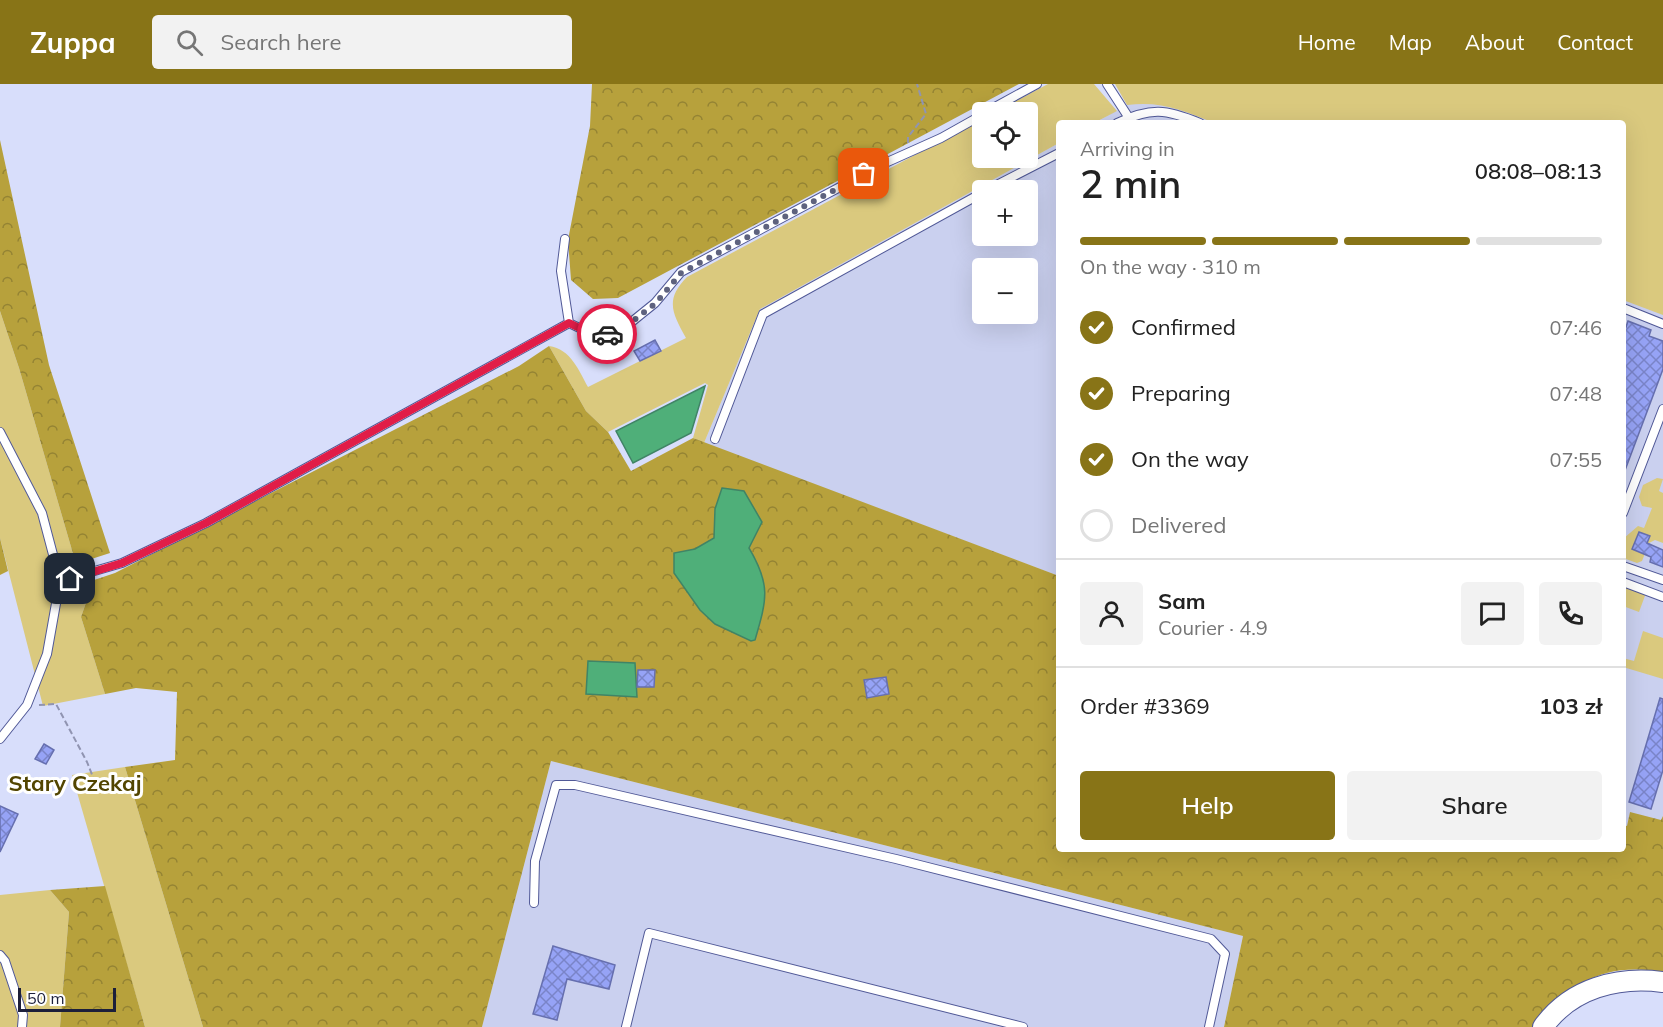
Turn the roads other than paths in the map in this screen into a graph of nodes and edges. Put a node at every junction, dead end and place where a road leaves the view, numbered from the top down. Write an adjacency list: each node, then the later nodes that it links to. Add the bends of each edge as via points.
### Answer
1 (1037, 84): 3 (lane)
2 (1107, 84): 4 (lane)
3 (1005, 102)
4 (1129, 117): 6 (lane); 7 (lane, via 1152,110 1174,112)
5 (972, 120): 13 (lane, via 681,273 656,303 629,324 598,337)
6 (1123, 120)
7 (1193, 120)
8 (1056, 155): 9 (lane)
9 (1006, 180)
10 (972, 199): 17 (lane, via 763,314)
11 (565, 239): 13 (lane, via 561,271)
12 (1626, 309): 14 (lane)
13 (569, 323): 21 (lane, via 206,523 122,563)
14 (1663, 324)
15 (1663, 409): 18 (lane)
16 (0, 432): 21 (lane, via 42,513)
17 (715, 439)
18 (1626, 505)
19 (1626, 567): 20 (lane)
20 (1663, 580)
21 (60, 581): 24 (lane, via 47,654 27,705)
22 (1626, 583): 23 (lane)
23 (1663, 597)
24 (0, 739)
25 (534, 903): 31 (lane, via 535,861 556,785 575,785 1211,939 1225,954)
26 (0, 954): 28 (lane, via 23,1015)
27 (1663, 982): 32 (street, via 1627,980 1590,990 1572,999)
28 (22, 1027)
29 (626, 1027): 30 (lane, via 649,933)
30 (1023, 1027)
31 (1209, 1027)
32 (1543, 1027)

